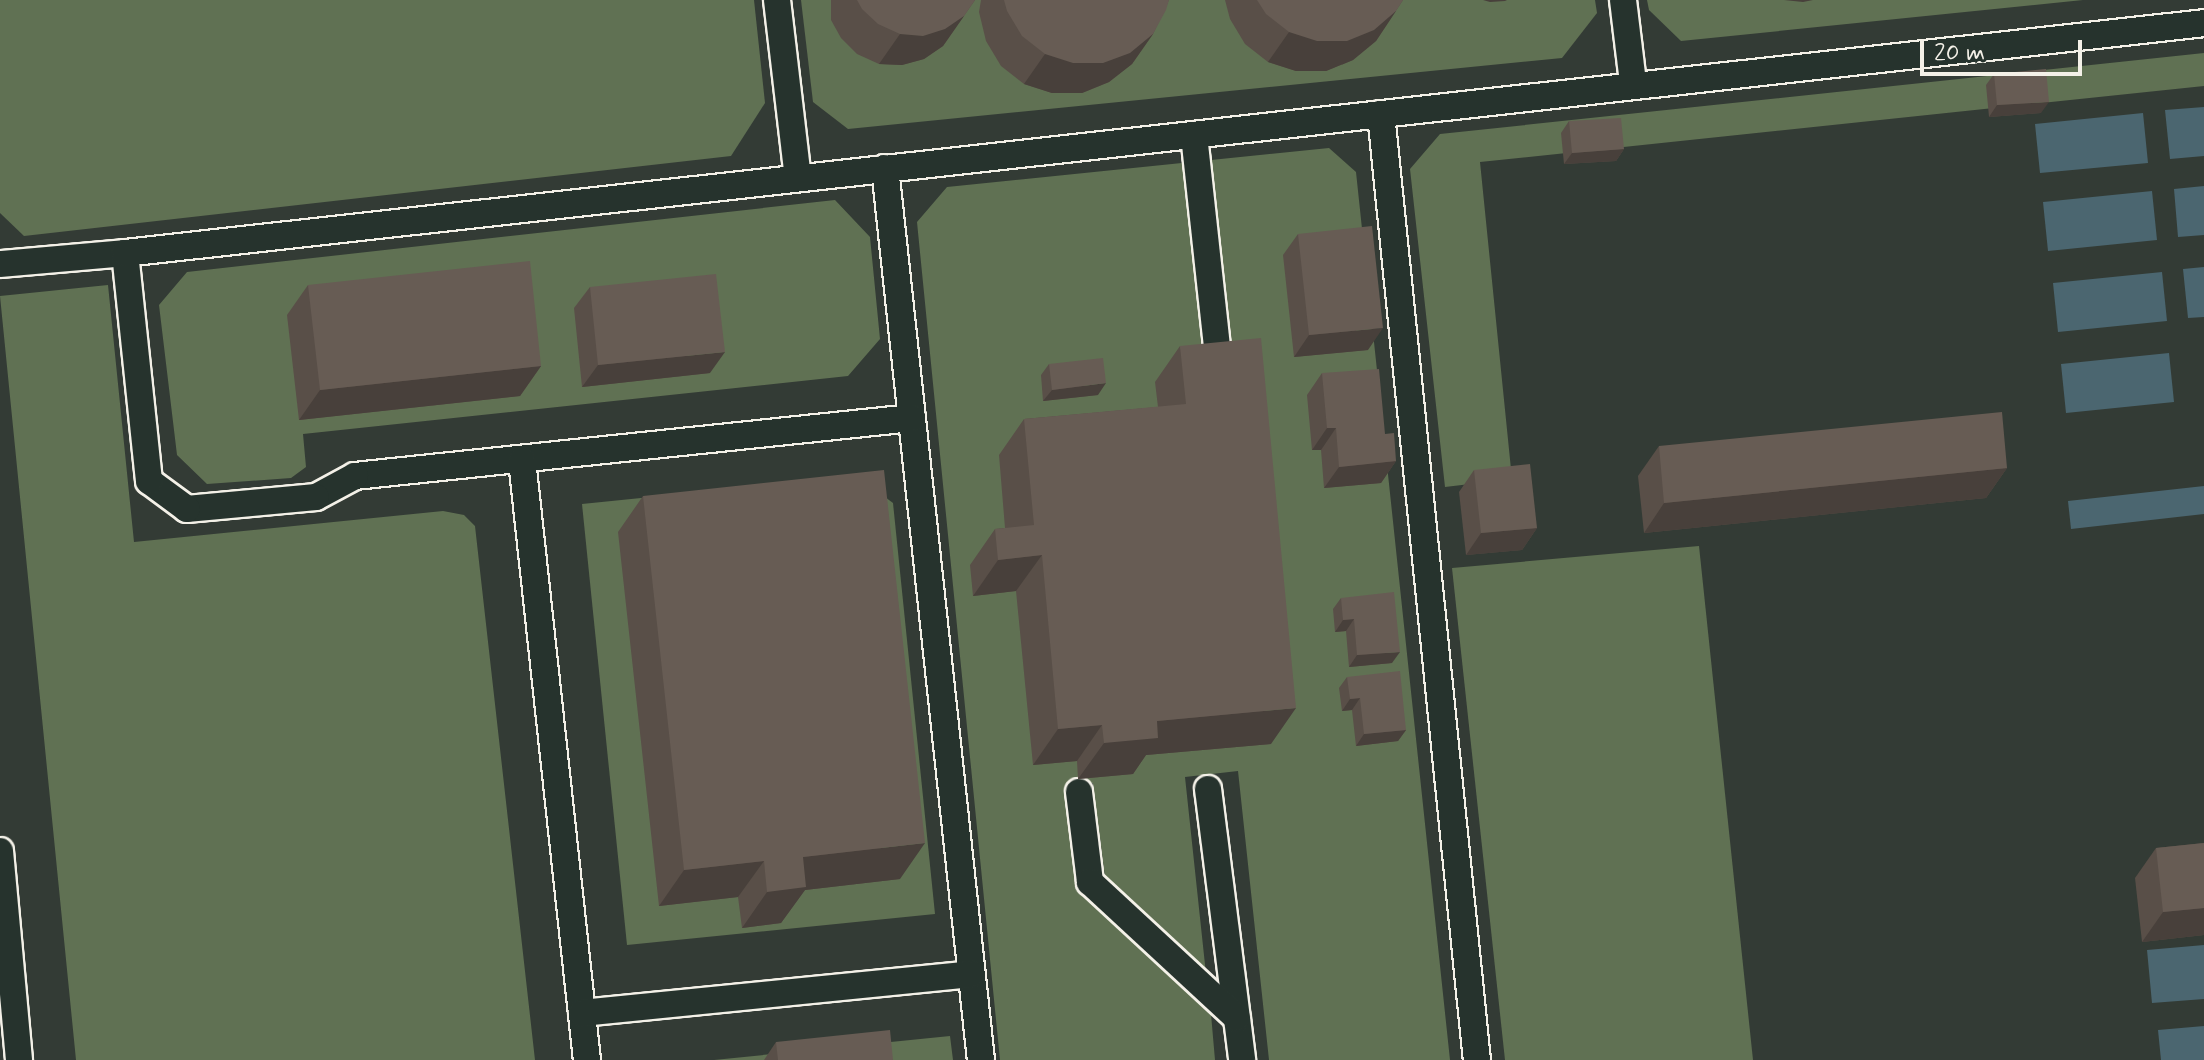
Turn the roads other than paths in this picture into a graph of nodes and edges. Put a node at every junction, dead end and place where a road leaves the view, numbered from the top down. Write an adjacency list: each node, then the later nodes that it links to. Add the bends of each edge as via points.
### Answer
1 (777, 0): 8 (lane)
2 (1623, 0): 4 (lane)
3 (2204, 23): 4 (lane)
4 (1633, 83): 5 (lane)
5 (1381, 114): 6 (lane); 24 (lane)
6 (1194, 135): 7 (lane); 11 (lane)
7 (885, 168): 8 (lane); 12 (lane)
8 (798, 178): 9 (lane)
9 (125, 253): 10 (lane); 13 (lane, via 149,481 187,509 316,497 355,476)
10 (0, 264)
11 (1217, 347)
12 (912, 418): 13 (lane); 17 (lane)
13 (522, 460): 18 (lane)
14 (1208, 789): 19 (lane)
15 (1079, 792): 19 (lane, via 1090,882)
16 (0, 851): 20 (lane)
17 (971, 974): 18 (lane); 22 (lane)
18 (582, 1013): 21 (lane)
19 (1237, 1018): 23 (lane)
20 (19, 1060)
21 (587, 1060)
22 (981, 1060)
23 (1242, 1060)
24 (1477, 1060)

